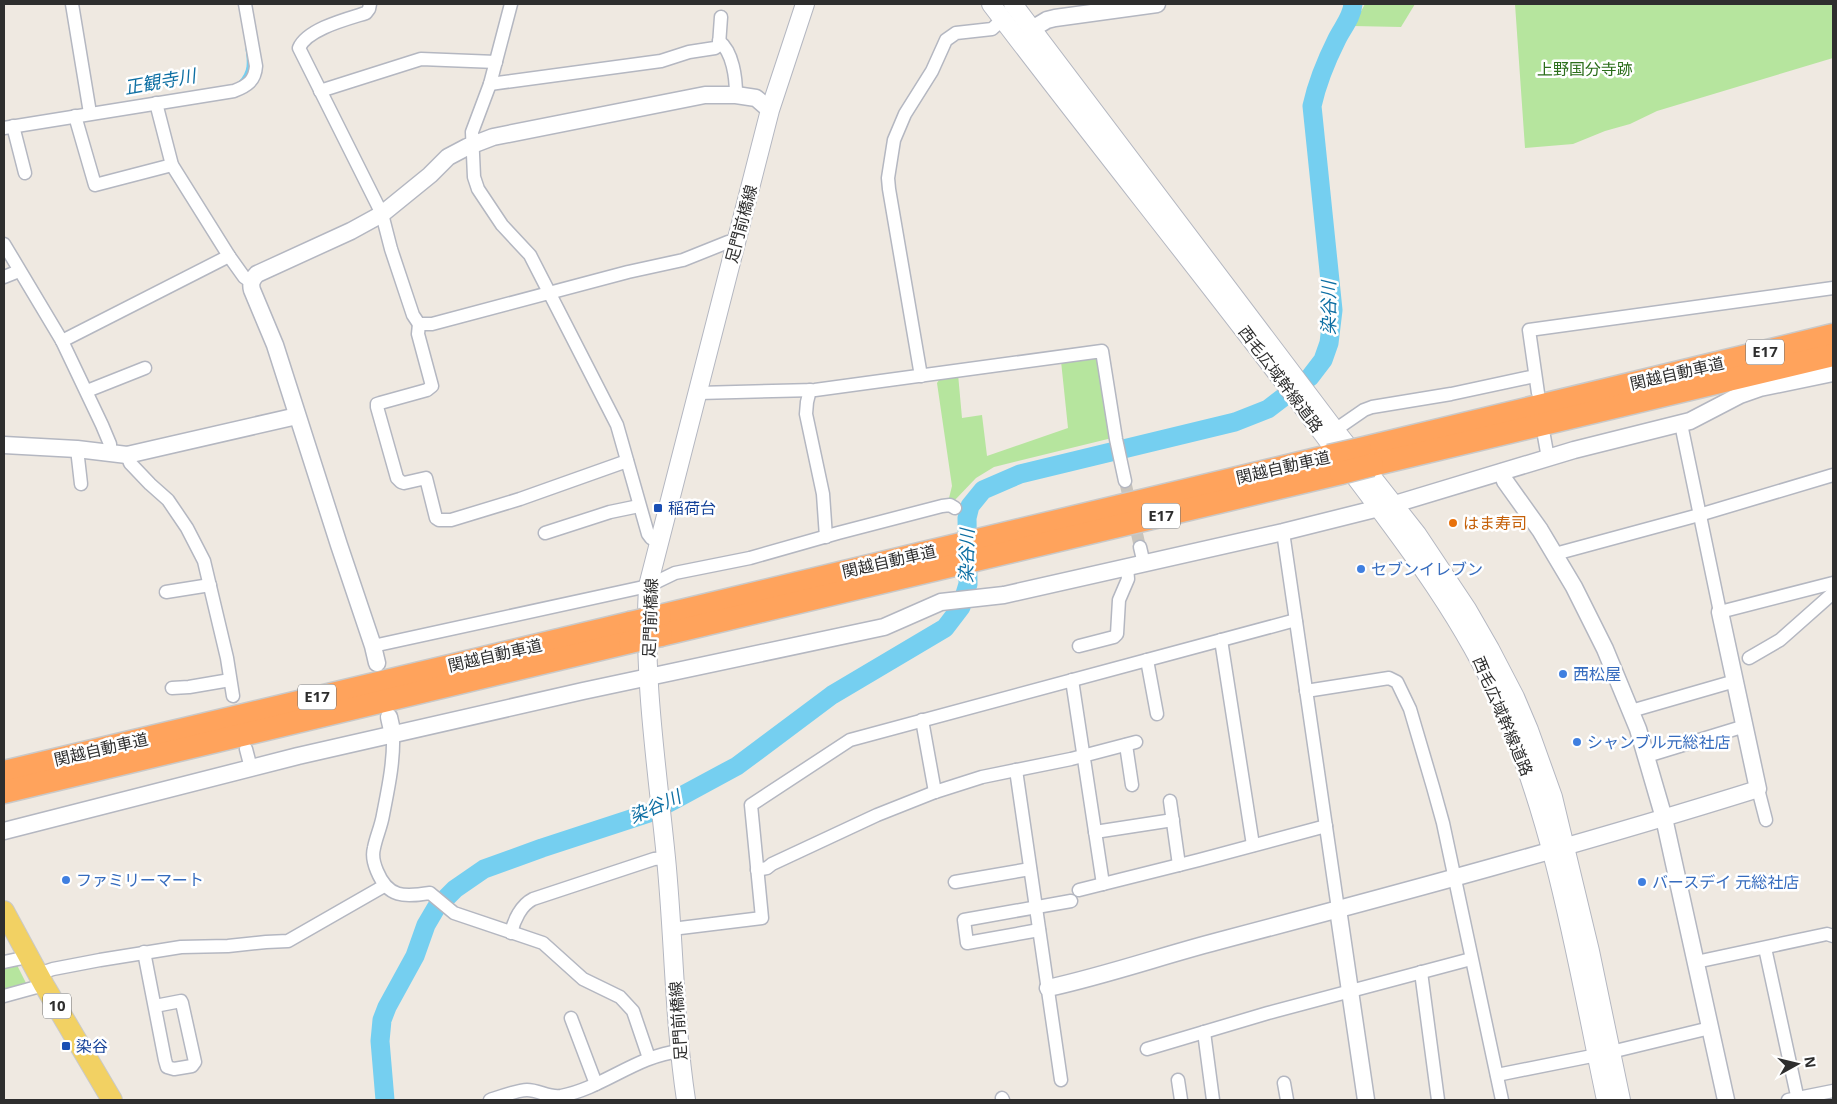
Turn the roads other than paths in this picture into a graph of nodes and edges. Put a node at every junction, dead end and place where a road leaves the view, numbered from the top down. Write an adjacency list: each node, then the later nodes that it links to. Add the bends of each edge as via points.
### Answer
1 (72, 4): 19 (street)
2 (246, 4): 17 (street, via 256,66 252,81 234,91)
3 (370, 4): 15 (street, via 366,13 322,28 301,43 299,48)
4 (512, 4): 13 (street)
5 (805, 4): 18 (main road, 足門前橋線)
6 (991, 4): 10 (main road, 西毛広域幹線道路)
7 (1013, 4): 11 (main road, 西毛広域幹線道路)
8 (1157, 4): 11 (street, via 1055,18)
9 (721, 17): 12 (street)
10 (1002, 19): 40 (street, via 992,29 956,33 946,40 894,140 889,189); 41 (main road, 西毛広域幹線道路)
11 (1032, 29): 41 (main road, 西毛広域幹線道路)
12 (719, 41): 14 (street, via 716,48 661,61); 16 (street, via 727,50 732,65)
13 (496, 62): 14 (street); 15 (street, via 421,59)
14 (490, 84): 22 (street, via 472,132)
15 (320, 91): 25 (street)
16 (736, 95): 18 (street, via 756,98); 22 (street, via 681,99 506,134)
17 (156, 103): 19 (street); 23 (street)
18 (770, 110): 26 (main road, 足門前橋線)
19 (90, 113): 20 (street)
20 (75, 116): 21 (street); 23 (street, via 95,186)
21 (8, 127): 24 (street)
22 (473, 144): 25 (street, via 448,157); 33 (street, via 474,177 478,190 502,225 530,255)
23 (172, 165): 28 (street)
24 (25, 174)
25 (382, 214): 31 (street, via 257,274); 34 (street, via 412,316)
26 (736, 241): 33 (street, via 683,260); 47 (main road, 足門前橋線)
27 (4, 244): 29 (street)
28 (228, 256): 31 (street); 36 (street)
29 (19, 272): 30 (street); 36 (street)
30 (4, 277)
31 (251, 282): 49 (street)
32 (1833, 288): 42 (street, via 1530,330)
33 (550, 293): 34 (street, via 432,324); 58 (street, via 617,425)
34 (419, 324): 58 (street, via 418,334 432,386 377,404 377,407 397,478 404,483 426,478 439,520 451,520 520,499)
35 (1833, 336): 43 (highway, 関越自動車道 / E17)
36 (62, 341): 44 (street)
37 (1833, 355): 43 (highway, 関越自動車道 / E17)
38 (145, 368): 44 (street)
39 (1833, 373): 50 (street, via 1747,392)
40 (921, 376): 45 (street); 61 (street, via 1102,351)
41 (1287, 376): 48 (main road, 西毛広域幹線道路)
42 (1535, 376): 46 (street); 51 (street, via 1372,407)
43 (1698, 378): 82 (highway, 関越自動車道 / E17, bridge)
44 (87, 390): 55 (street, via 110,444)
45 (810, 390): 47 (street); 69 (street, via 806,414 823,494)
46 (1538, 393)
47 (698, 394): 70 (main road, 足門前橋線)
48 (1306, 401): 51 (main road, 西毛広域幹線道路); 64 (main road, 西毛広域幹線道路)
49 (297, 416): 56 (street); 84 (street)
50 (1680, 424): 57 (street); 66 (street)
51 (1335, 430): 64 (main road, 西毛広域幹線道路)
52 (1544, 436): 57 (street)
53 (4, 445): 54 (street)
54 (78, 449): 55 (street); 62 (street)
55 (110, 453): 56 (street)
56 (127, 455): 76 (street, via 130,463 168,500 187,528 204,561)
57 (1548, 458): 59 (street)
58 (627, 461): 63 (street)
59 (1502, 472): 64 (street); 72 (street, via 1508,486)
60 (1833, 476): 66 (street)
61 (1125, 481)
62 (81, 484)
63 (639, 506): 68 (street); 70 (street, via 648,534)
64 (1386, 506): 67 (street); 120 (main road, 西毛広域幹線道路, via 1446,574 1515,697 1542,761)
65 (955, 508): 69 (street, via 942,506)
66 (1699, 515): 72 (street); 80 (street)
67 (1283, 532): 73 (street); 81 (street)
68 (546, 533)
69 (826, 537): 77 (street, via 750,558 676,573)
70 (658, 542): 77 (main road, 足門前橋線)
71 (1140, 547): 73 (street)
72 (1555, 554): 96 (street, via 1592,619)
73 (1144, 564): 74 (street)
74 (1127, 567): 85 (street, via 1128,579 1119,600 1117,634); 89 (street, via 1004,596 947,601 884,627)
75 (1833, 583): 80 (street)
76 (210, 585): 78 (street); 90 (street)
77 (648, 586): 84 (street); 89 (main road, 足門前橋線)
78 (166, 592)
79 (1833, 593): 86 (street, via 1780,640)
80 (1720, 612): 92 (street)
81 (1296, 622): 83 (street); 94 (street)
82 (630, 632): 107 (highway, 関越自動車道 / E17); 110 (highway, 関越自動車道 / E17)
83 (1221, 640): 87 (street); 119 (street)
84 (373, 646): 88 (street)
85 (1079, 646)
86 (1749, 658)
87 (1148, 660): 91 (street); 97 (street)
88 (377, 663)
89 (648, 678): 101 (street); 121 (main road, 足門前橋線)
90 (230, 680): 93 (street); 95 (street)
91 (1072, 680): 99 (street); 103 (street)
92 (1735, 681): 96 (street); 100 (street)
93 (172, 688)
94 (1306, 691): 116 (street); 125 (street, via 1389,678 1397,682 1410,709 1433,787)
95 (233, 696)
96 (1631, 711): 104 (street)
97 (1157, 714)
98 (389, 717): 101 (street)
99 (922, 720): 111 (street); 124 (street, via 850,740 751,805)
100 (1745, 726): 104 (street); 109 (street)
101 (393, 735): 105 (street); 128 (street, via 388,790 373,849 376,869)
102 (246, 749): 105 (street)
103 (1084, 755): 106 (street); 108 (street, via 1131,743); 118 (street)
104 (1647, 756): 113 (street)
105 (251, 768): 117 (street)
106 (1016, 770): 111 (street); 123 (street)
107 (4, 772)
108 (1132, 785)
109 (1758, 789): 113 (street); 115 (street)
110 (4, 792)
111 (935, 792): 124 (street)
112 (1170, 801): 114 (street)
113 (1664, 818): 120 (street); 141 (street)
114 (1173, 820): 118 (street); 122 (street)
115 (1766, 820)
116 (1326, 826): 119 (street); 130 (street)
117 (4, 831)
118 (1095, 832): 127 (street)
119 (1253, 845): 122 (street)
120 (1559, 848): 125 (street); 153 (main road, 西毛広域幹線道路)
121 (666, 858): 132 (main road, 足門前橋線); 134 (street, via 654,859 533,899 517,917)
122 (1179, 866): 127 (street)
123 (1030, 869): 126 (street); 129 (street)
124 (757, 870): 132 (street, via 762,918)
125 (1454, 878): 130 (street); 139 (street)
126 (955, 882)
127 (1103, 884): 129 (street)
128 (384, 886): 134 (street, via 404,894 430,893 454,913); 137 (street, via 288,941)
129 (1035, 906): 133 (street); 133 (street, via 964,920 967,943)
130 (1338, 909): 144 (street); 145 (street)
131 (4, 911): 138 (main road, 10)
132 (672, 929): 152 (main road, 足門前橋線)
133 (1040, 930): 144 (street)
134 (511, 933): 154 (street, via 543,943 583,979 620,998 633,1011)
135 (1833, 936): 136 (street, via 1827,934)
136 (1765, 948): 141 (street); 173 (street)
137 (144, 952): 143 (street, via 53,969); 147 (street)
138 (28, 953): 140 (street); 143 (main road, 10)
139 (1471, 958): 142 (street); 155 (street)
140 (4, 962)
141 (1696, 962): 149 (street)
142 (1421, 972): 145 (street); 168 (street)
143 (41, 979): 146 (street); 161 (main road, 10)
144 (1048, 988): 156 (street)
145 (1350, 992): 150 (street); 167 (street)
146 (4, 996)
147 (154, 1006): 147 (street, via 167,1066 174,1069 192,1066 195,1062 181,1001)
148 (571, 1018): 159 (street)
149 (1710, 1028): 153 (street); 172 (street)
150 (1204, 1032): 151 (street); 165 (street)
151 (1146, 1049)
152 (680, 1051): 154 (street); 163 (main road, 足門前橋線)
153 (1604, 1053): 155 (street); 170 (main road, 西毛広域幹線道路); 171 (main road, 西毛広域幹線道路)
154 (648, 1058): 159 (street)
155 (1496, 1075): 169 (street)
156 (1061, 1080)
157 (1178, 1080): 164 (street)
158 (1284, 1083): 166 (street)
159 (596, 1084): 162 (street, via 560,1096 527,1090)
160 (1833, 1091): 173 (street)
161 (112, 1100)
162 (490, 1100)
163 (686, 1100)
164 (1181, 1100)
165 (1213, 1100)
166 (1287, 1100)
167 (1366, 1100)
168 (1438, 1100)
169 (1502, 1100)
170 (1606, 1100)
171 (1621, 1100)
172 (1726, 1100)
173 (1794, 1100)

